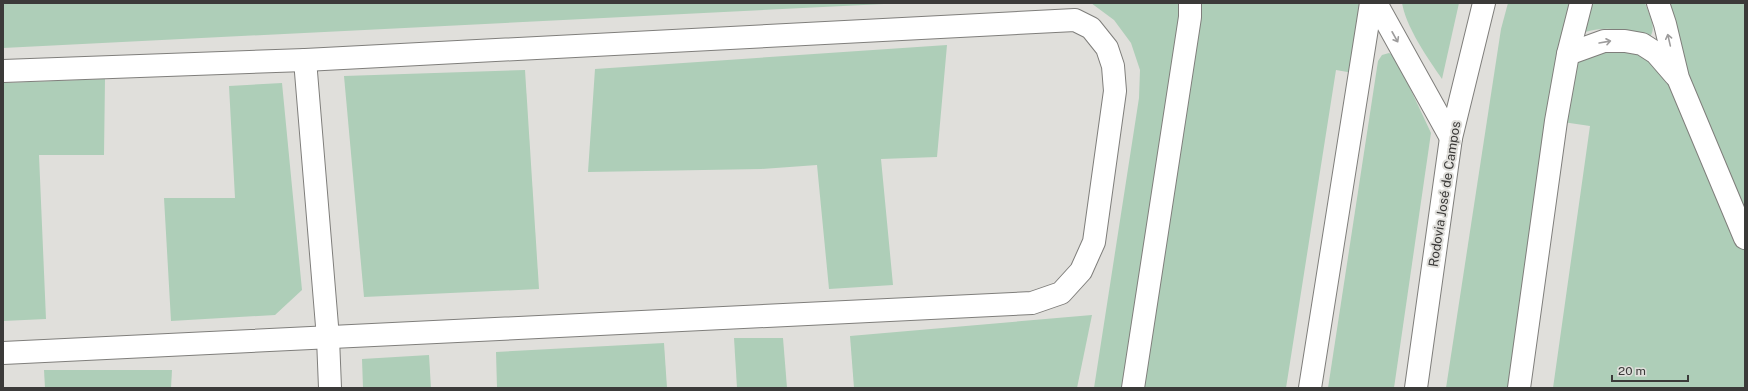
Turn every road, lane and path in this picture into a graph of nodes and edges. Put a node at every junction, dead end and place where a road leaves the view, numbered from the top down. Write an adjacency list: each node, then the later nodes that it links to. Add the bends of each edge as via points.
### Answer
1 (1190, 3): 16 (street, via 1190,17)
2 (1371, 3): 17 (street)
3 (1376, 3): 11 (street, one-way to 11)
4 (1484, 3): 11 (street, Rodovia José de Campos)
5 (1581, 3): 7 (street)
6 (1658, 3): 10 (street, one-way to 6)
7 (1568, 54): 10 (street, one-way to 10, via 1604,41 1642,44 1656,53); 19 (street)
8 (305, 60): 9 (street); 13 (street); 13 (street, via 1075,20 1091,28 1106,48 1113,66 1114,91 1094,242 1081,270 1061,293 1032,303)
9 (3, 71)
10 (1678, 78): 12 (street)
11 (1451, 138): 18 (street, Rodovia José de Campos)
12 (1745, 238)
13 (328, 338): 14 (street); 15 (street)
14 (3, 353)
15 (330, 388)
16 (1133, 388)
17 (1310, 388)
18 (1416, 388)
19 (1519, 388)

